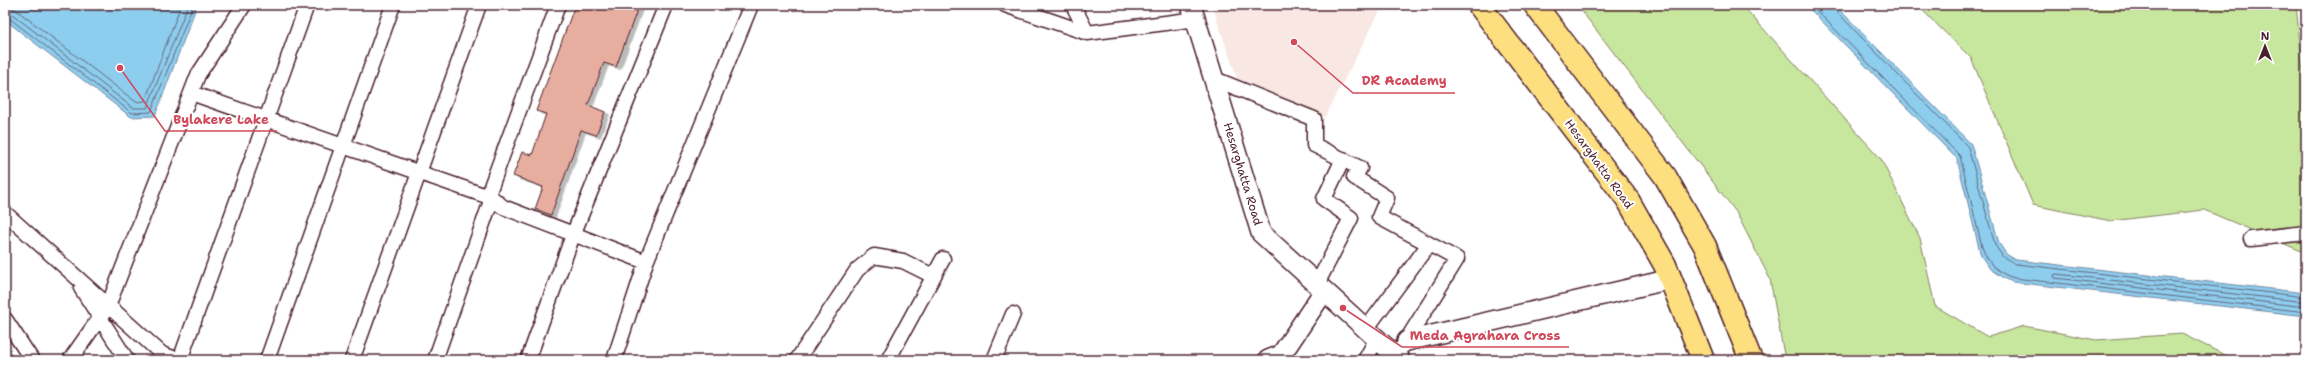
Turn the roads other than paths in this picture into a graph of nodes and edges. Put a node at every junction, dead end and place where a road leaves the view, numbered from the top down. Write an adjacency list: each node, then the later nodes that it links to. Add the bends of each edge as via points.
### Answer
1 (244, 5): 15 (street, via 198,75)
2 (307, 5): 16 (street)
3 (393, 5): 17 (street)
4 (479, 5): 19 (street)
5 (558, 5): 20 (street, via 506,142 489,192)
6 (666, 5): 23 (street)
7 (751, 5): 27 (street)
8 (1005, 5): 13 (street)
9 (1073, 5): 13 (street)
10 (1479, 5): 30 (main road, Hesarghatta Road, via 1628,200)
11 (1535, 5): 53 (main road, via 1665,176 1704,246)
12 (1194, 12): 13 (street); 14 (main road, Hesarghatta Road)
13 (1087, 33)
14 (1212, 78): 18 (street, via 1314,119 1314,145); 31 (main road, Hesarghatta Road, via 1261,233)
15 (191, 93): 16 (street); 32 (street)
16 (266, 119): 17 (street); 41 (street)
17 (343, 146): 19 (street); 42 (street)
18 (1343, 159): 25 (street, via 1360,168 1354,177 1387,198 1379,217); 31 (street, via 1324,199 1350,218)
19 (419, 173): 20 (street); 43 (street)
20 (492, 198): 23 (street, via 503,206); 44 (street)
21 (5, 213): 28 (street)
22 (2306, 233): 24 (street)
23 (573, 235): 27 (street); 45 (street)
24 (2251, 239)
25 (1429, 244): 35 (street); 36 (street, via 1457,259)
26 (943, 259): 29 (street)
27 (646, 262): 46 (street)
28 (71, 272): 32 (street); 40 (street)
29 (933, 276): 47 (street, via 903,261 874,256 857,270); 48 (street)
30 (1671, 279): 36 (main road); 52 (main road, Hesarghatta Road)
31 (1321, 287): 35 (main road, Hesarghatta Road); 50 (main road, via 1281,355)
32 (108, 306): 39 (street); 41 (street, via 162,354)
33 (1013, 314): 49 (street)
34 (5, 319): 38 (street)
35 (1373, 335): 37 (main road, Hesarghatta Road); 51 (street, via 1374,344)
36 (1407, 341): 37 (street)
37 (1398, 358)
38 (32, 360)
39 (70, 360)
40 (127, 360)
41 (179, 360)
42 (267, 360)
43 (352, 360)
44 (435, 360)
45 (528, 360)
46 (614, 360)
47 (797, 360)
48 (888, 360)
49 (994, 360)
50 (1268, 360)
51 (1365, 360)
52 (1703, 360)
53 (1751, 360)

